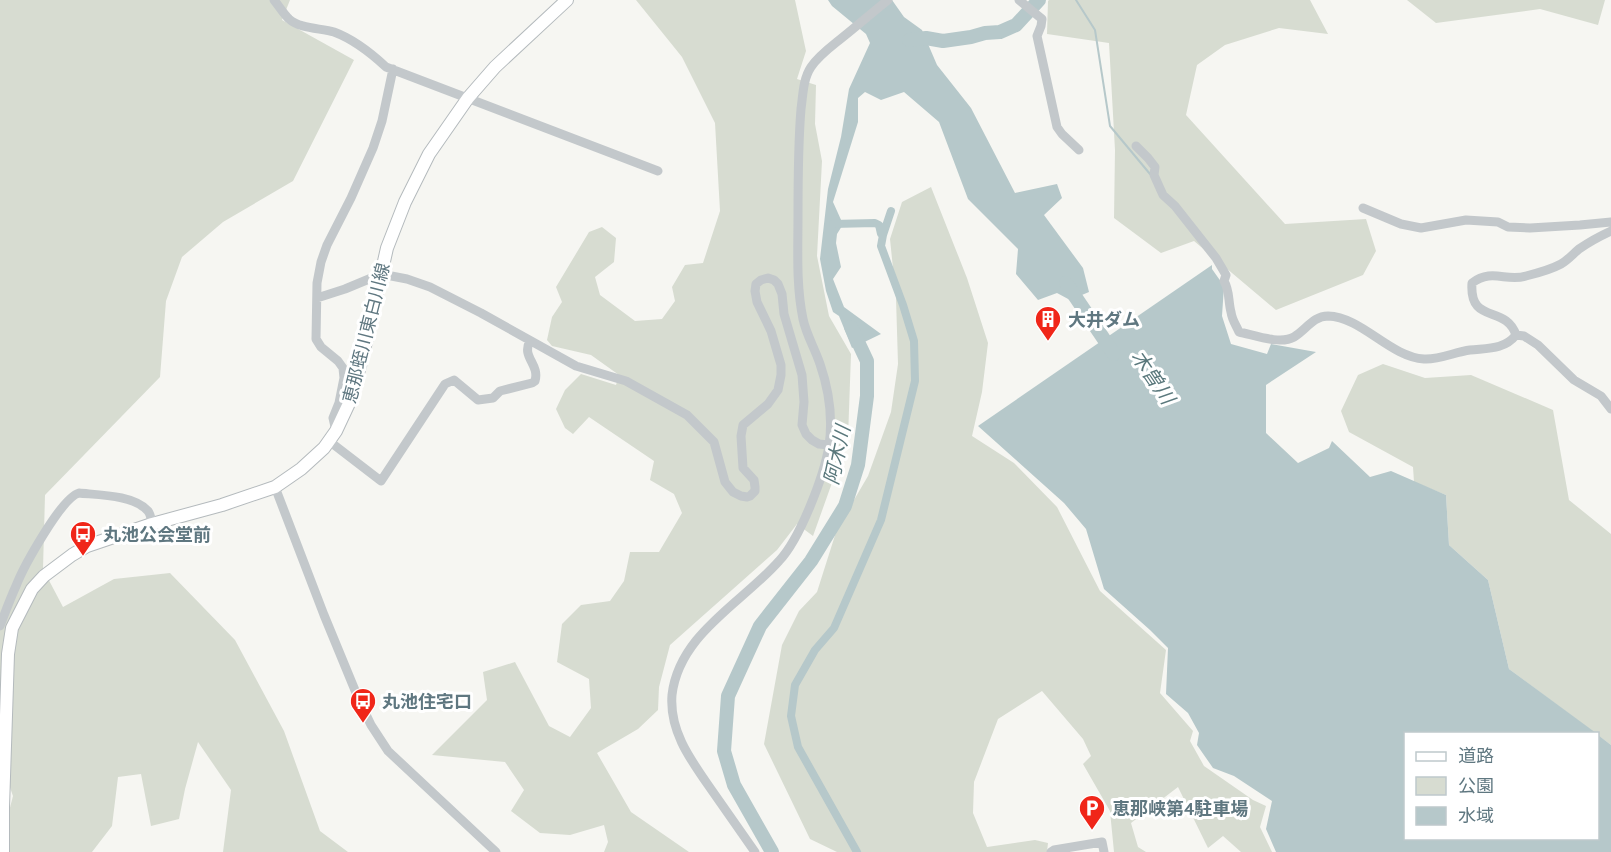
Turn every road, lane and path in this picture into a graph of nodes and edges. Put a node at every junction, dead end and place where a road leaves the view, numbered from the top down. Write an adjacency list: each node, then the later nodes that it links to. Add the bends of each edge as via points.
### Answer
1 (274, 0): 5 (street, via 290,20 335,33)
2 (567, 0): 6 (main road, 恵那蛭川東白川線, via 501,61)
3 (888, 0): 19 (street, via 819,57 804,85 797,174 797,260 803,319 827,387)
4 (1020, 1): 8 (street, via 1042,19 1037,36 1057,127)
5 (393, 69): 6 (street); 14 (street, via 373,148 321,262)
6 (468, 98): 9 (street); 13 (main road, 恵那蛭川東白川線, via 429,154 387,248)
7 (1136, 146): 15 (street, via 1155,167 1163,195 1227,275 1224,281 1230,311 1239,332 1287,340 1310,323 1331,316 1402,352 1425,359 1504,346)
8 (1079, 150)
9 (658, 171)
10 (1363, 208): 11 (street, via 1420,228 1466,220 1530,228)
11 (1611, 222)
12 (1611, 231): 15 (street, via 1555,268 1522,278 1492,276 1472,283 1471,296 1477,307 1503,318)
13 (381, 274): 14 (street); 16 (street, via 430,287); 18 (main road, 恵那蛭川東白川線, via 351,399)
14 (317, 298): 18 (street, via 316,339 343,368)
15 (1516, 335): 17 (street, via 1538,345 1574,380 1601,396)
16 (530, 341): 18 (street, via 526,348 536,371 535,381 478,400 453,380 445,384 381,481); 19 (street, via 576,366 626,381 687,415 714,442 725,482 733,492 747,497 755,487 743,468 743,425 768,404 778,390 781,375 771,331 755,291 761,280 774,279 782,294 802,375 802,425 812,440)
17 (1611, 409)
18 (333, 436): 20 (main road, 恵那蛭川東白川線, via 324,448)
19 (829, 445): 27 (street, via 808,510 781,560 692,645 672,695 674,725 685,752)
20 (275, 487): 21 (main road, 恵那蛭川東白川線); 26 (street, via 371,725 388,751)
21 (152, 524): 22 (street, via 146,509 118,496 74,495 52,520 16,584); 23 (main road, 恵那蛭川東白川線, via 87,546 32,589 12,628)
22 (0, 626)
23 (4, 681): 24 (main road, 恵那蛭川東白川線)
24 (2, 764): 25 (main road, 恵那蛭川東白川線)
25 (3, 852)
26 (496, 852)
27 (755, 852)
28 (1051, 852): 29 (street, via 1102,842)
29 (1104, 852)

